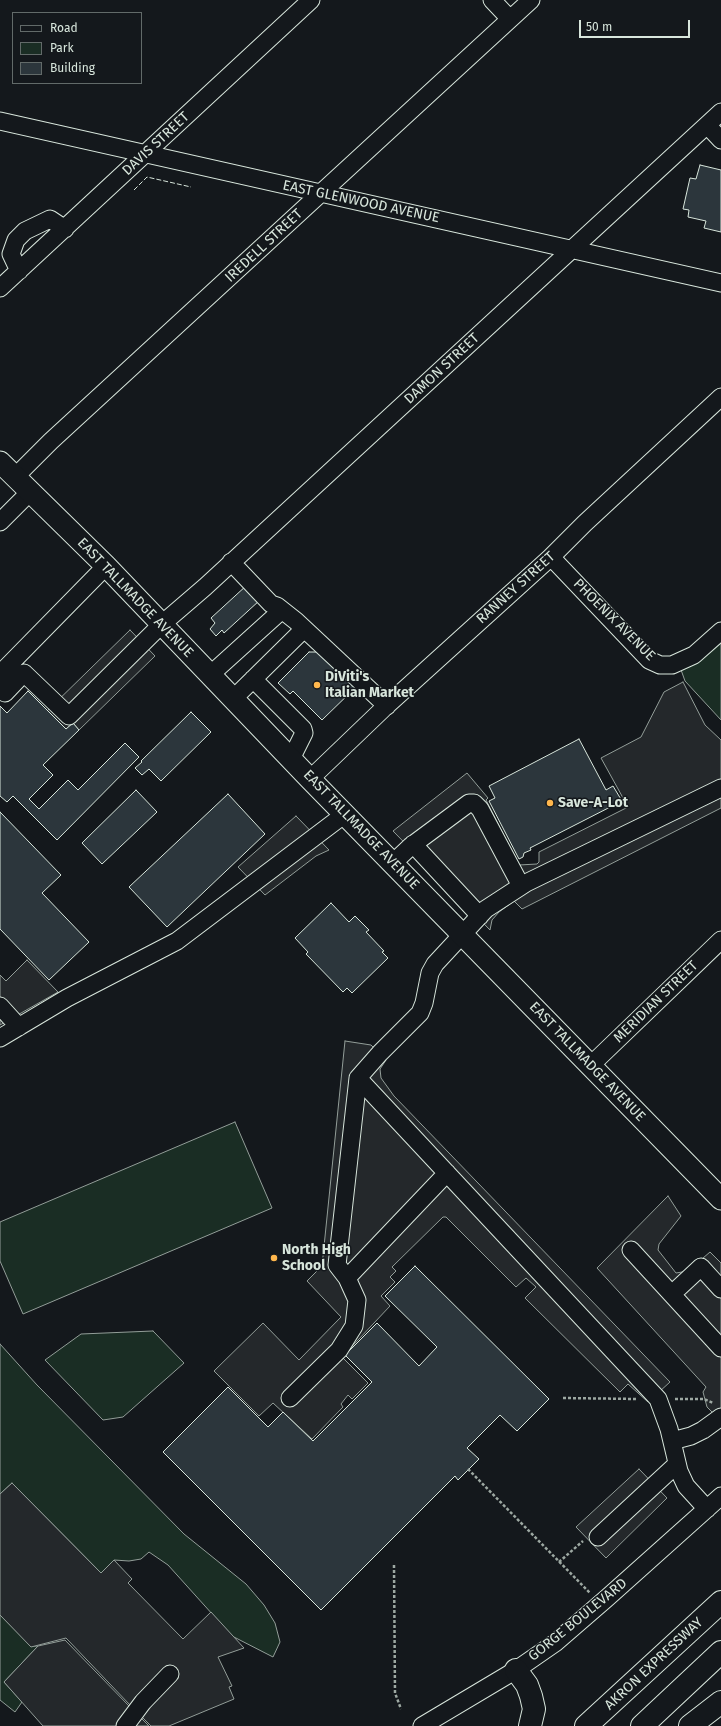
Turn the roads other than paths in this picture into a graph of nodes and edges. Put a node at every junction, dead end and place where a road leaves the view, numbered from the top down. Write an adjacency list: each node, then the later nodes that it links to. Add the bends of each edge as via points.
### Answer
1 (311, 0): 9 (street, DAVIS STREET)
2 (492, 0): 4 (street)
3 (531, 0): 4 (street, IREDELL STREET)
4 (510, 19): 10 (street, IREDELL STREET)
5 (721, 112): 7 (street, DAMON STREET)
6 (0, 120): 9 (street, EAST GLENWOOD AVENUE)
7 (706, 125): 8 (street); 12 (street, DAMON STREET)
8 (721, 140)
9 (146, 154): 10 (street, EAST GLENWOOD AVENUE); 11 (street, DAVIS STREET)
10 (321, 192): 12 (street, EAST GLENWOOD AVENUE); 18 (street, IREDELL STREET)
11 (64, 229): 13 (street, DAVIS STREET); 13 (street, via 50,219 25,231 16,240 11,254)
12 (571, 250): 14 (street, EAST GLENWOOD AVENUE); 22 (street, DAMON STREET)
13 (19, 271): 15 (street, DAVIS STREET)
14 (721, 283)
15 (0, 288)
16 (721, 397): 21 (street, RANNEY STREET)
17 (0, 462): 18 (main road, EAST TALLMADGE AVENUE)
18 (15, 477): 19 (main road, EAST TALLMADGE AVENUE)
19 (30, 492): 20 (street); 23 (main road, EAST TALLMADGE AVENUE)
20 (0, 522)
21 (551, 557): 27 (street, PHOENIX AVENUE, via 649,660 660,665 672,665 694,655); 33 (street, RANNEY STREET)
22 (231, 562): 24 (street); 25 (street, DAMON STREET)
23 (106, 566): 25 (main road, EAST TALLMADGE AVENUE); 28 (street)
24 (277, 607): 26 (street); 29 (street)
25 (162, 624): 29 (main road, EAST TALLMADGE AVENUE); 31 (street, DAMON STREET, via 69,716 24,673 5,693)
26 (304, 629): 30 (street); 33 (street)
27 (721, 631)
28 (0, 674)
29 (210, 675): 32 (main road, EAST TALLMADGE AVENUE)
30 (253, 679): 32 (street); 34 (street, via 303,729 304,733)
31 (0, 688)
32 (233, 699): 34 (main road, EAST TALLMADGE AVENUE)
33 (386, 706): 35 (street, RANNEY STREET)
34 (291, 759): 35 (main road, EAST TALLMADGE AVENUE)
35 (310, 779): 37 (main road, EAST TALLMADGE AVENUE)
36 (721, 788): 40 (street)
37 (345, 814): 39 (main road, EAST TALLMADGE AVENUE); 45 (street, via 177,941)
38 (413, 844): 39 (street); 40 (street, via 474,803 480,809); 41 (street)
39 (393, 863): 42 (main road, EAST TALLMADGE AVENUE)
40 (521, 886): 41 (street, via 486,909)
41 (480, 916): 42 (street)
42 (462, 934): 47 (main road, EAST TALLMADGE AVENUE); 48 (street, via 430,973 420,1013 397,1034)
43 (721, 940): 47 (street, MERIDIAN STREET)
44 (0, 1006): 45 (street)
45 (19, 1026): 46 (street)
46 (0, 1038)
47 (590, 1065): 50 (main road, EAST TALLMADGE AVENUE)
48 (358, 1078): 49 (street); 52 (street, via 337,1265)
49 (447, 1173): 52 (street); 58 (street, via 658,1399)
50 (721, 1199)
51 (631, 1250): 54 (street)
52 (347, 1278): 56 (street, via 357,1300 354,1326 339,1350)
53 (721, 1289): 54 (street, via 701,1267)
54 (672, 1294): 55 (street)
55 (721, 1348)
56 (290, 1398)
57 (721, 1417): 58 (street, via 691,1436)
58 (672, 1441): 59 (street)
59 (677, 1464): 61 (street, via 686,1486); 62 (street)
60 (721, 1496): 61 (street, GORGE BOULEVARD)
61 (707, 1509): 65 (street, GORGE BOULEVARD, via 560,1638)
62 (598, 1537)
63 (721, 1602): 71 (highway, AKRON EXPRESSWAY)
64 (721, 1652): 72 (highway)
65 (516, 1670): 69 (street, GORGE BOULEVARD); 70 (highway, via 527,1685 531,1696 534,1709)
66 (170, 1674): 68 (street, via 143,1702)
67 (721, 1702): 73 (highway)
68 (125, 1726)
69 (422, 1726)
70 (530, 1726)
71 (586, 1726)
72 (642, 1726)
73 (690, 1726)

